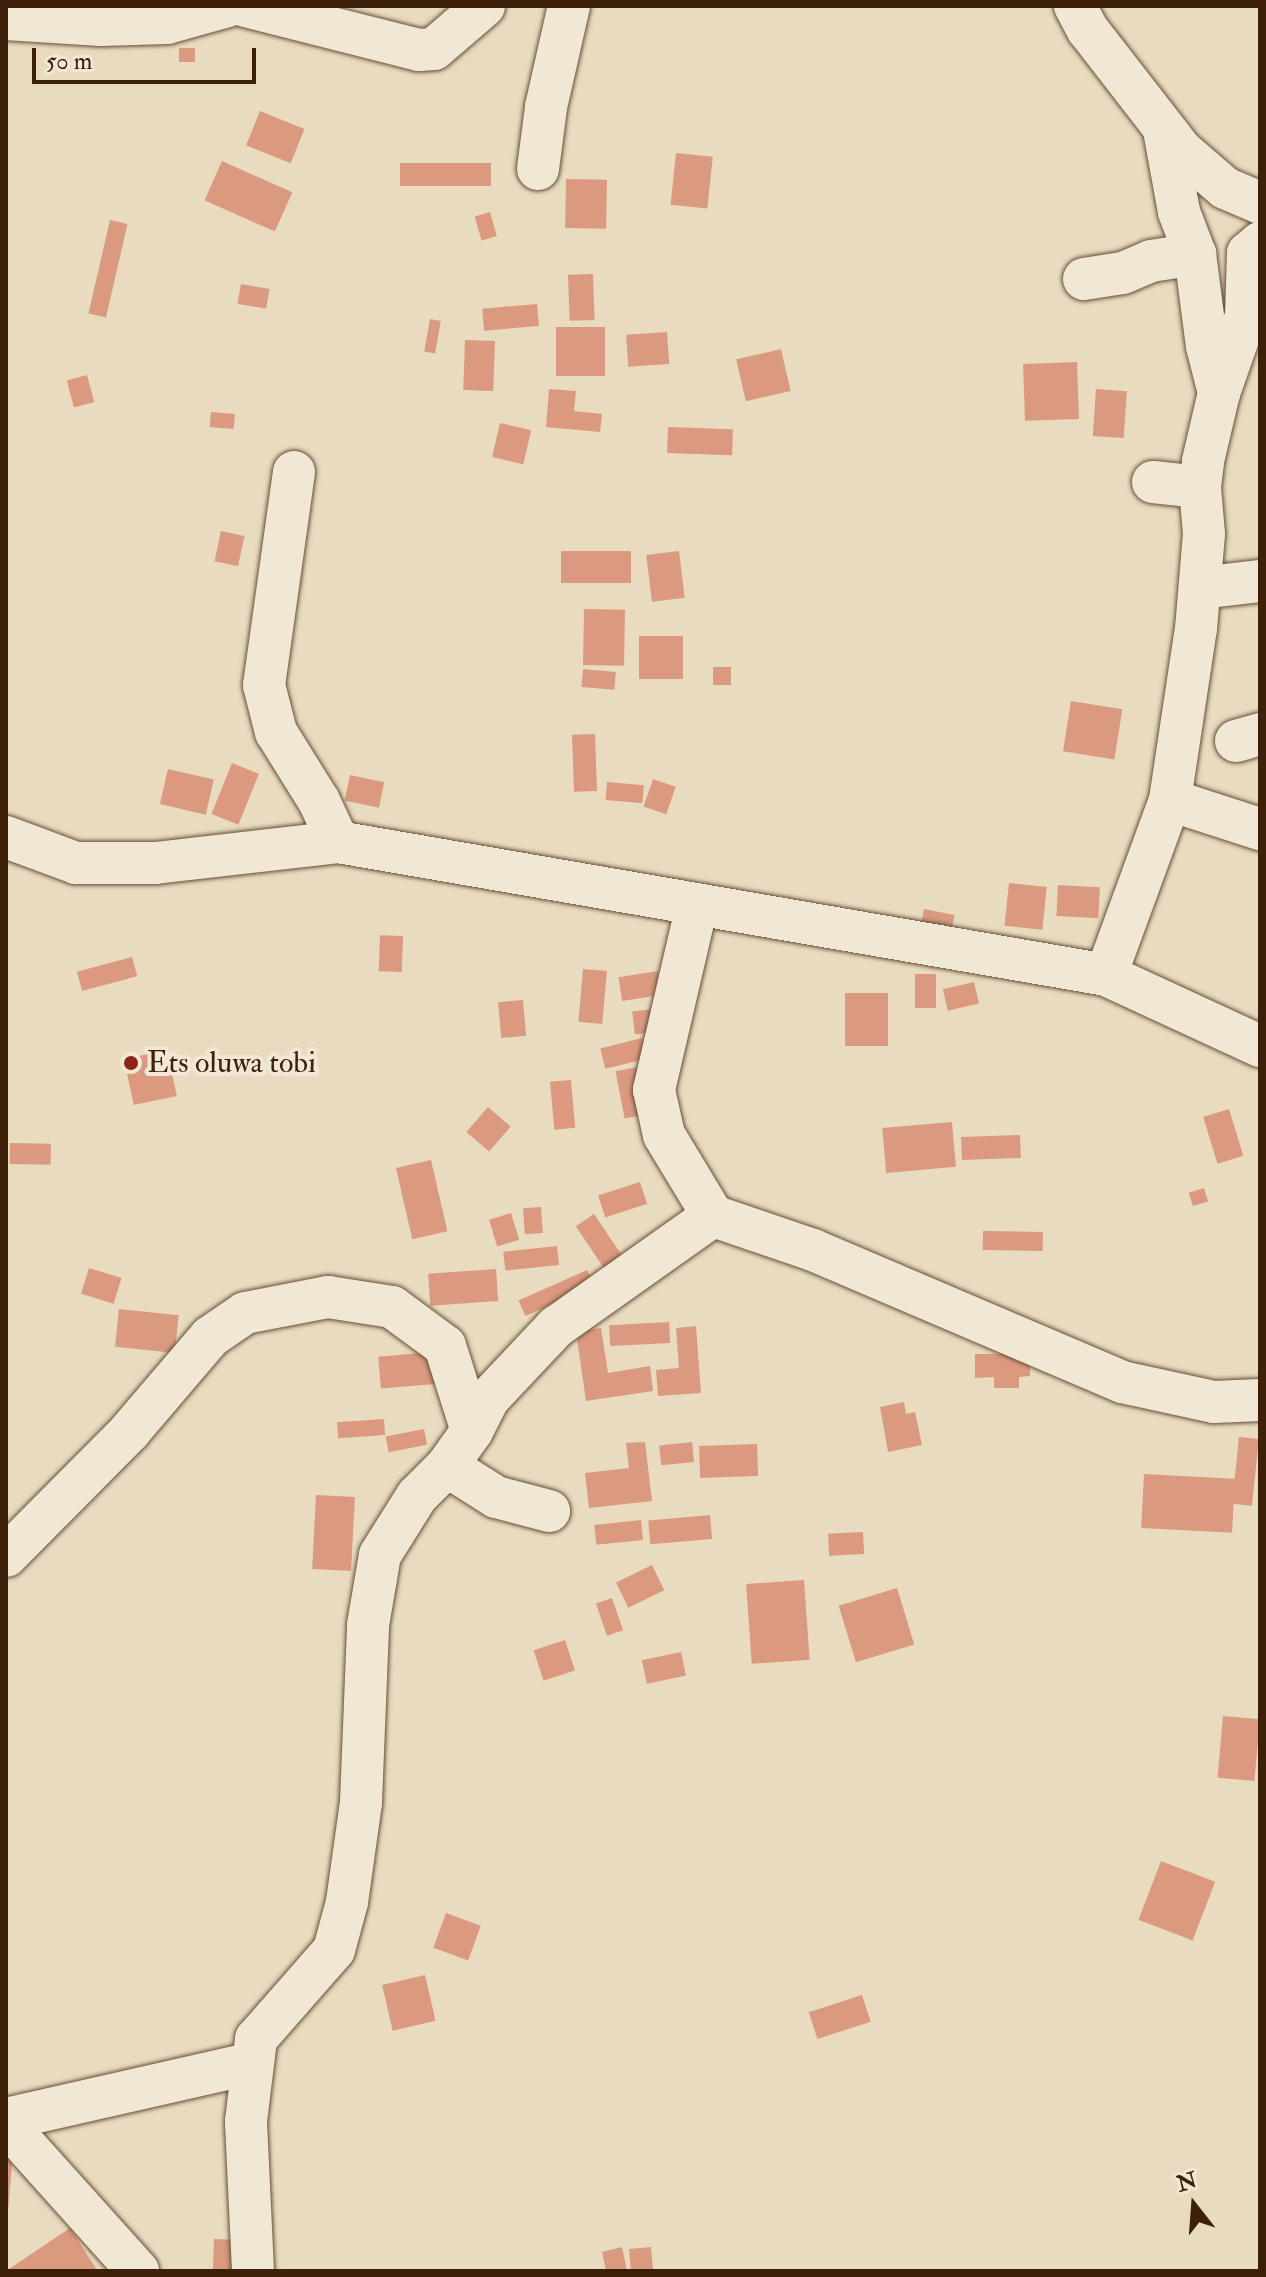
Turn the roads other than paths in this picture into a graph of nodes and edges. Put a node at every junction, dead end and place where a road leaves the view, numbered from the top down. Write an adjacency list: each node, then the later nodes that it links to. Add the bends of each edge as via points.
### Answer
1 (228, 6): 6 (street, via 167,23)
2 (245, 6): 3 (street, via 419,50 434,49)
3 (484, 6)
4 (569, 6): 8 (street)
5 (1075, 6): 7 (street)
6 (6, 19)
7 (1164, 130): 9 (street, via 1182,151); 11 (street, via 1179,212)
8 (538, 169)
9 (1242, 195): 10 (street)
10 (1256, 249): 13 (street)
11 (1195, 254): 12 (street); 14 (street)
12 (1084, 279)
13 (1253, 317): 14 (street)
14 (1219, 393): 17 (street)
15 (294, 472): 23 (street, via 264,685 276,732)
16 (1153, 482): 17 (street)
17 (1200, 487): 19 (street)
18 (1260, 581): 19 (street)
19 (1200, 588): 20 (street)
20 (1170, 800): 21 (street); 25 (street)
21 (1260, 829)
22 (6, 837): 23 (street, via 76,863 155,863)
23 (338, 842): 24 (street)
24 (697, 905): 25 (street); 27 (street, via 654,1090 664,1135)
25 (1106, 975): 26 (street)
26 (1260, 1046)
27 (713, 1216): 28 (street, via 813,1250 1122,1382 1214,1402); 29 (street, via 556,1327 489,1398)
28 (1260, 1400)
29 (472, 1431): 30 (street); 32 (street, via 445,1346 392,1307 328,1297 245,1313 210,1337 129,1432)
30 (447, 1466): 31 (street, via 496,1497); 33 (street, via 417,1496 380,1555 368,1625 361,1802 347,1902 334,1950 256,2039)
31 (549, 1511)
32 (6, 1556)
33 (252, 2063): 34 (street); 36 (street, via 246,2121)
34 (6, 2121): 35 (street)
35 (138, 2271)
36 (253, 2271)

